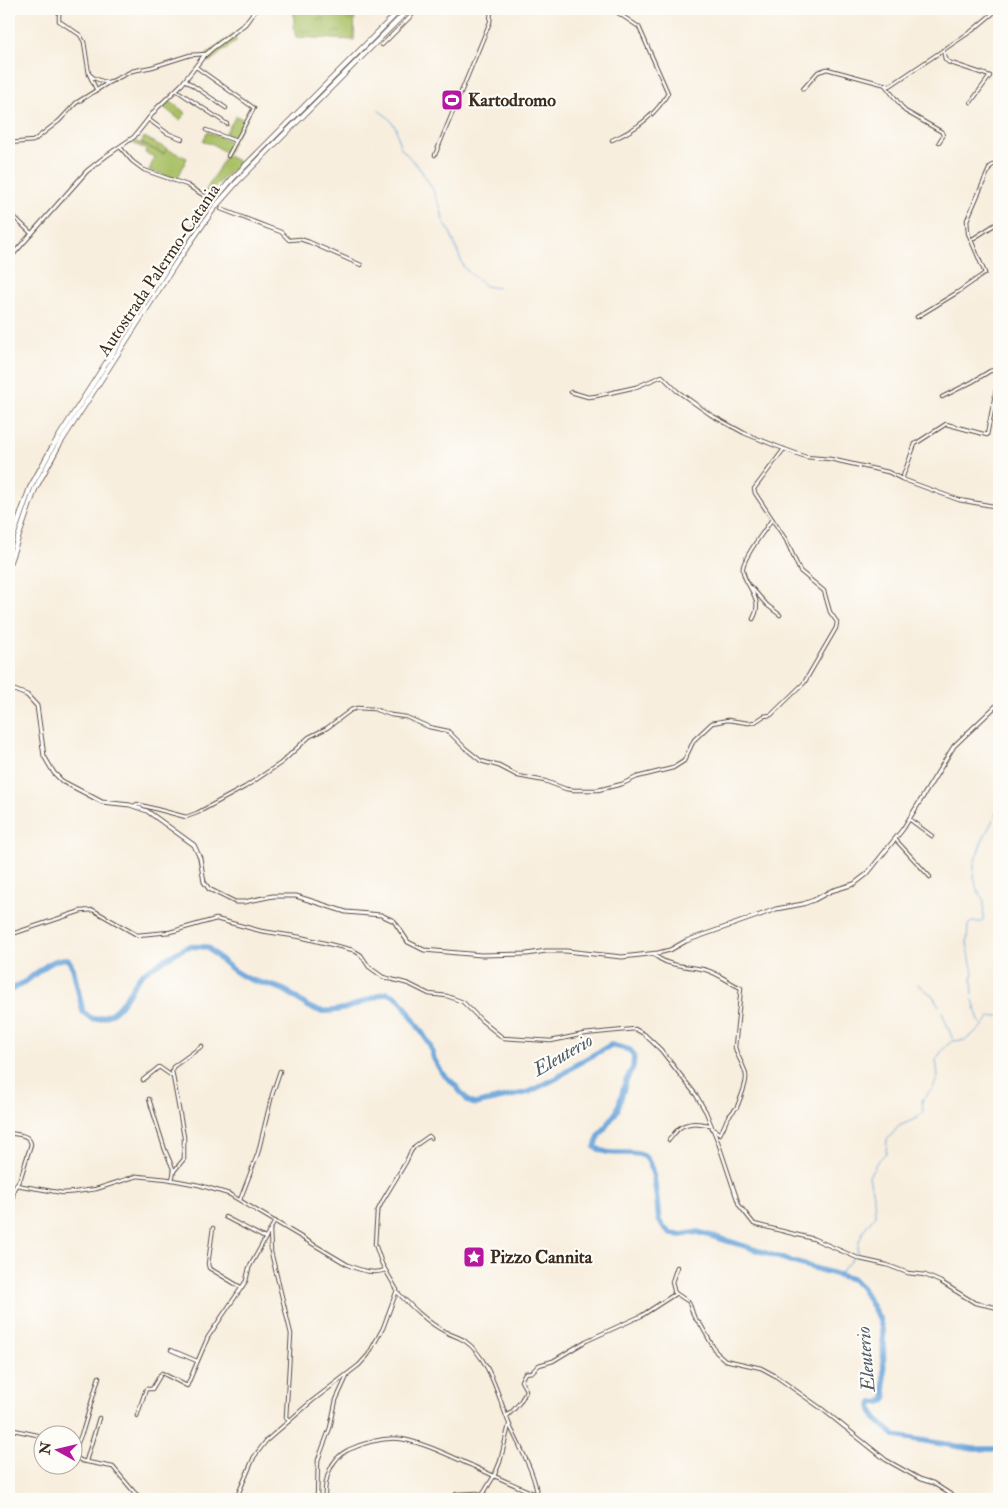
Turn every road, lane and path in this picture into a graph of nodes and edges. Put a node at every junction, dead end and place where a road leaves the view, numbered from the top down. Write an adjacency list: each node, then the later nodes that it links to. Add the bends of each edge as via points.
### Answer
1 (59, 9): 13 (street, via 59,21 80,35 84,42)
2 (256, 9): 11 (street, via 245,24)
3 (401, 9): 53 (highway, Autostrada Palermo-Catania, via 210,205 53,446 30,488)
4 (409, 9): 54 (highway, Autostrada Palermo-Catania, via 215,207 59,445 35,489)
5 (418, 9): 9 (street)
6 (491, 9): 33 (street, via 490,22)
7 (612, 9): 28 (street, via 639,27 668,93 653,114)
8 (998, 9): 10 (street)
9 (382, 45)
10 (943, 50): 18 (street, via 896,84); 22 (street, via 948,62 990,76)
11 (206, 54): 12 (street); 16 (street, via 132,70)
12 (195, 67): 15 (street); 29 (street, via 254,108)
13 (89, 74): 14 (street); 17 (street)
14 (96, 79): 16 (street); 17 (street)
15 (185, 80): 20 (street); 23 (street)
16 (108, 83): 21 (street)
17 (93, 84): 21 (street)
18 (885, 85): 19 (street, via 827,69 818,72); 30 (street, via 905,111 942,132)
19 (803, 89)
20 (176, 90): 24 (street); 25 (street)
21 (97, 91): 31 (street, via 76,103 41,137)
22 (971, 102)
23 (226, 108)
24 (148, 119): 27 (street); 32 (street, via 134,137)
25 (227, 124)
26 (206, 130): 29 (street)
27 (182, 139)
28 (612, 140)
29 (236, 141): 34 (street)
30 (939, 142)
31 (9, 143)
32 (120, 147): 36 (street, via 144,170 187,185); 40 (street, via 87,171)
33 (435, 155)
34 (228, 156)
35 (999, 161): 41 (street, via 990,167 969,214)
36 (208, 198)
37 (221, 208): 43 (street, via 280,232 289,240 300,239)
38 (9, 212): 40 (street)
39 (999, 222): 41 (street)
40 (32, 234): 42 (street)
41 (971, 240): 44 (street, via 986,273)
42 (9, 259)
43 (361, 265)
44 (917, 316)
45 (999, 369): 48 (street)
46 (999, 375): 50 (street, via 987,435 942,425 915,444)
47 (571, 392): 49 (street, via 596,396 636,388 662,376 676,391 711,415)
48 (942, 397)
49 (784, 449): 50 (street, via 806,457 888,472); 52 (street, via 754,489)
50 (902, 479): 51 (street, via 959,500)
51 (999, 507)
52 (772, 519): 55 (street, via 748,554 744,566 743,572); 60 (street, via 800,571 824,591 830,612 837,622 836,628 804,682 771,714 748,723 728,720 712,723 694,740 681,764 598,790 566,789 518,776 481,761 448,731 406,717 357,708 308,737 281,764 197,813 186,816 144,805)
53 (9, 548)
54 (9, 564)
55 (750, 586): 56 (street); 57 (street, via 757,608)
56 (780, 615)
57 (752, 619)
58 (9, 688): 60 (street, via 27,695 37,706 44,756 62,781 96,800)
59 (999, 703): 61 (street, via 954,746)
60 (134, 806): 66 (street, via 147,811 194,845 204,882 235,902 296,896 346,912 381,916 394,921 402,935 415,947 433,952 500,955 566,951 622,957)
61 (910, 819): 62 (street); 63 (street)
62 (932, 836)
63 (895, 839): 64 (street); 66 (street, via 867,874 854,884)
64 (930, 878)
65 (9, 935): 72 (street, via 81,911 94,910 137,935 170,932 216,919 353,950 361,955 369,968 383,977 429,994 463,1002 503,1038 551,1041 635,1029 662,1050 690,1085)
66 (654, 954): 72 (street, via 674,964 705,969 741,988 735,1047 746,1079 736,1108 722,1132 720,1134)
67 (202, 1046): 69 (street, via 173,1066)
68 (280, 1071): 79 (street, via 258,1153)
69 (172, 1076): 70 (street, via 159,1067); 76 (street, via 185,1156)
70 (143, 1080)
71 (149, 1099): 76 (street, via 164,1150)
72 (711, 1127): 75 (street, via 687,1124); 91 (street, via 739,1205 754,1224 814,1239 854,1257 925,1275 974,1303)
73 (9, 1133): 78 (street, via 26,1136 31,1144)
74 (431, 1138): 87 (street, via 428,1136 411,1151 378,1208 375,1244)
75 (669, 1140)
76 (174, 1171): 77 (street)
77 (172, 1180): 78 (street, via 137,1176 96,1190 63,1193); 79 (street, via 218,1190)
78 (16, 1185): 82 (street)
79 (240, 1200): 81 (street)
80 (225, 1217): 85 (street)
81 (274, 1221): 84 (street); 87 (street, via 356,1268 374,1272)
82 (9, 1222)
83 (213, 1228): 88 (street, via 209,1268)
84 (270, 1230): 85 (street); 99 (street, via 271,1252 291,1334 286,1417)
85 (265, 1238): 88 (street)
86 (677, 1267): 90 (street, via 672,1282)
87 (385, 1270): 89 (street)
88 (242, 1288): 93 (street, via 208,1337)
89 (397, 1292): 94 (street, via 374,1347 364,1361); 97 (street, via 438,1328 465,1341 479,1355)
90 (674, 1292): 97 (street, via 641,1316 553,1361 539,1364 532,1372 524,1373 521,1381 526,1393); 117 (street, via 689,1302 694,1317 716,1352 725,1360 761,1368 774,1375 886,1460 933,1483)
91 (999, 1308)
92 (171, 1350): 93 (street)
93 (197, 1361): 96 (street, via 187,1386 162,1373 152,1389 146,1389)
94 (348, 1373): 99 (street); 111 (street, via 336,1400 318,1460)
95 (99, 1377): 102 (street)
96 (138, 1416)
97 (507, 1416): 100 (street)
98 (99, 1418): 105 (street)
99 (289, 1421): 110 (street, via 266,1440 252,1462)
100 (510, 1424): 106 (street); 108 (street, via 533,1474)
101 (9, 1429): 103 (street)
102 (82, 1432)
103 (32, 1434)
104 (82, 1461): 105 (street)
105 (86, 1461): 109 (street, via 113,1468)
106 (494, 1476): 107 (street); 108 (street); 112 (street, via 415,1442 378,1440 341,1455 325,1482)
107 (483, 1495): 113 (street, via 456,1494); 114 (street)
108 (537, 1495): 115 (street); 116 (street)
109 (142, 1499)
110 (236, 1499)
111 (317, 1499)
112 (325, 1499)
113 (454, 1499)
114 (480, 1499)
115 (538, 1499)
116 (547, 1499)
117 (954, 1499)

